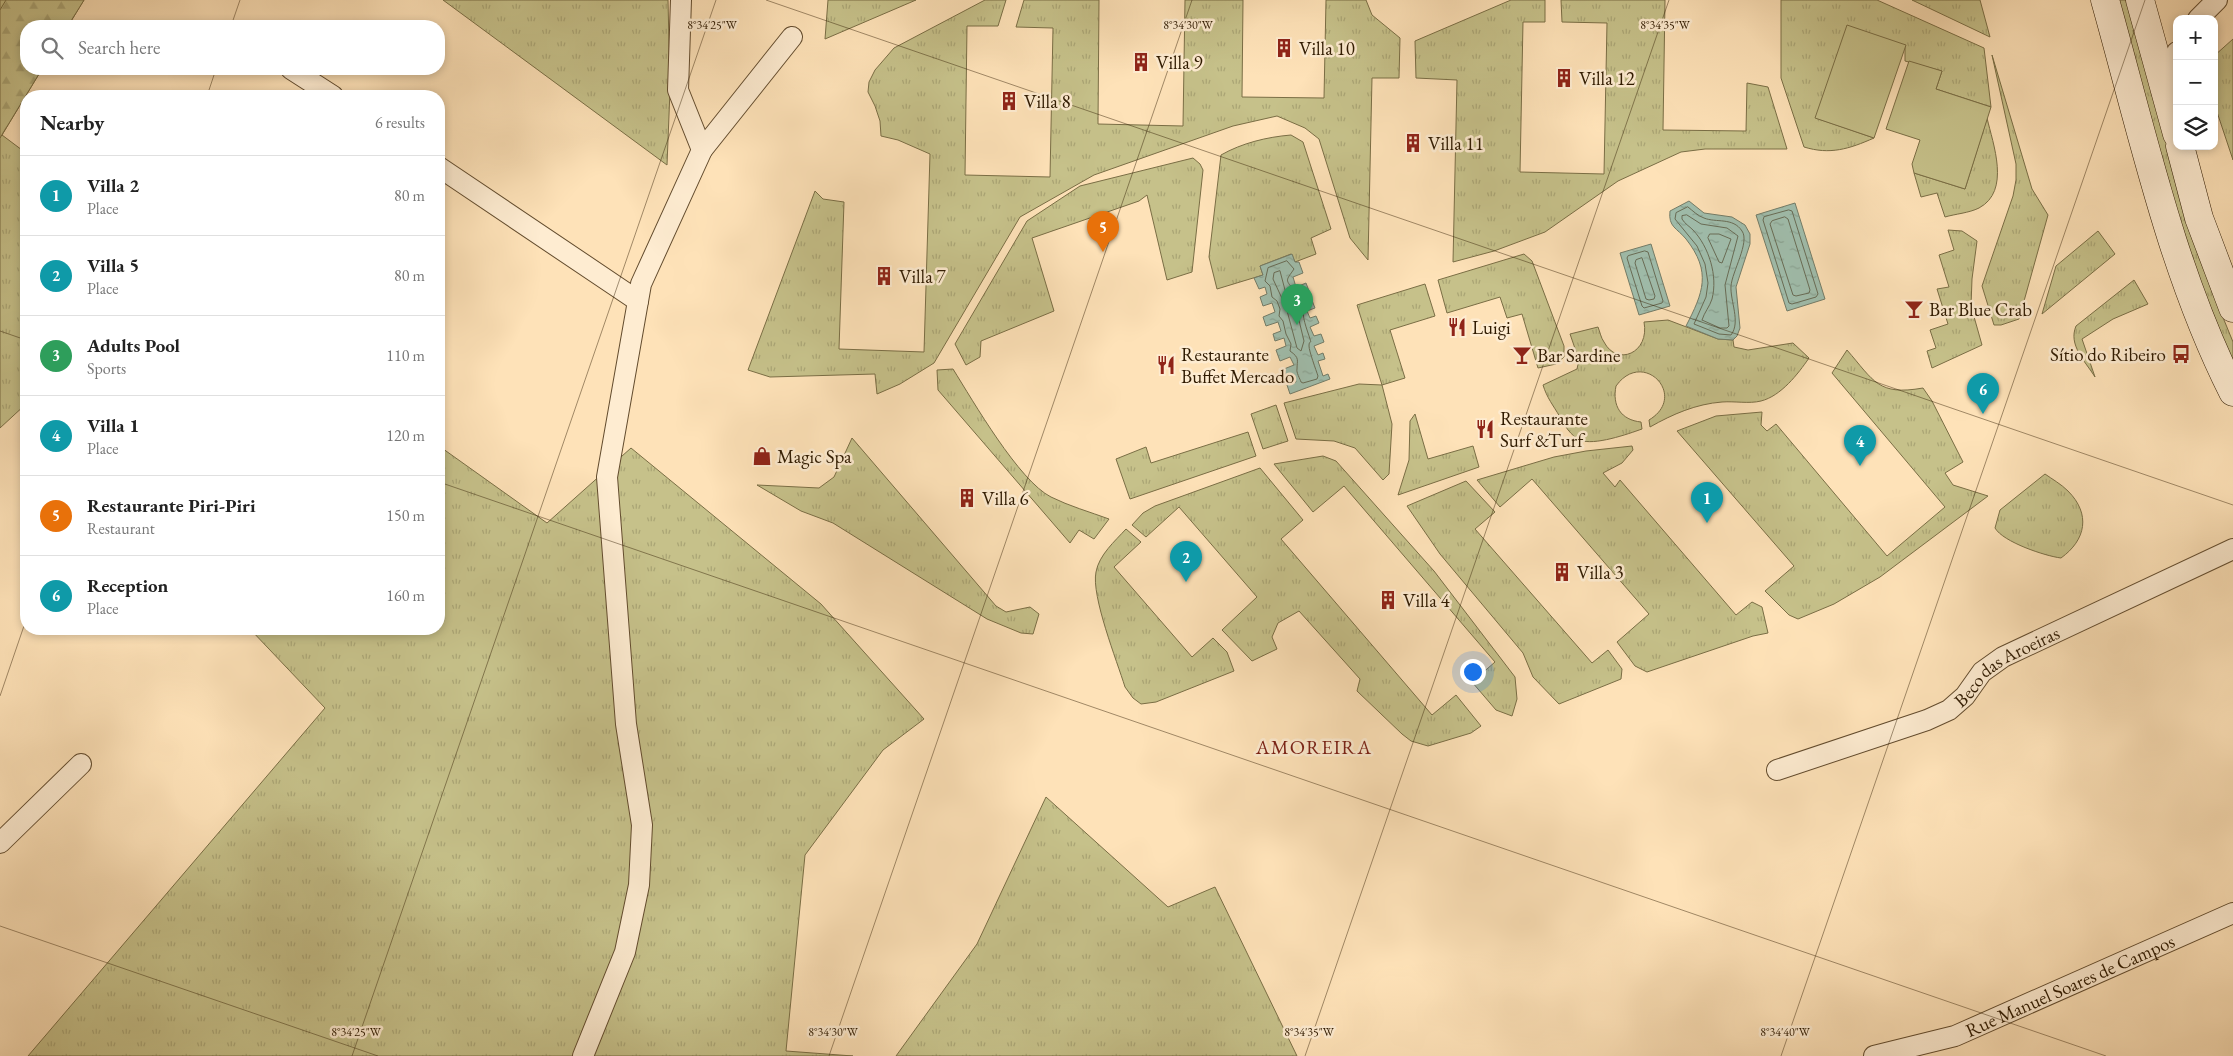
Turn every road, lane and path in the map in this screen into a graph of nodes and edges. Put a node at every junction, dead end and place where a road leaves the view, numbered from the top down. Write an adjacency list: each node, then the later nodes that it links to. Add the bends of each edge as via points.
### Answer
1 (682, 0): 12 (street, via 678,90)
2 (2105, 0): 17 (main road, via 2180,262 2205,331)
3 (2140, 0): 10 (main road)
4 (2217, 0): 5 (street)
5 (2202, 15)
6 (792, 37): 12 (street)
7 (2175, 60): 10 (street)
8 (300, 75): 9 (street)
9 (323, 90)
10 (2166, 93): 11 (main road)
11 (2173, 119)
12 (702, 150): 15 (street, via 641,284)
13 (2181, 150): 16 (main road, via 2199,218)
14 (445, 171): 15 (street)
15 (638, 301): 23 (street, via 607,477 626,724 642,825 639,885 626,952)
16 (2233, 308)
17 (2233, 392)
18 (2233, 549): 20 (street, Beco das Aroeiras, via 2004,657 1982,672 1965,696 1949,710)
19 (81, 764): 21 (street)
20 (1777, 770)
21 (0, 843)
22 (2233, 913): 24 (street, Rue Manuel Soares de Campos, via 1954,1036)
23 (583, 1056)
24 (1874, 1056)

